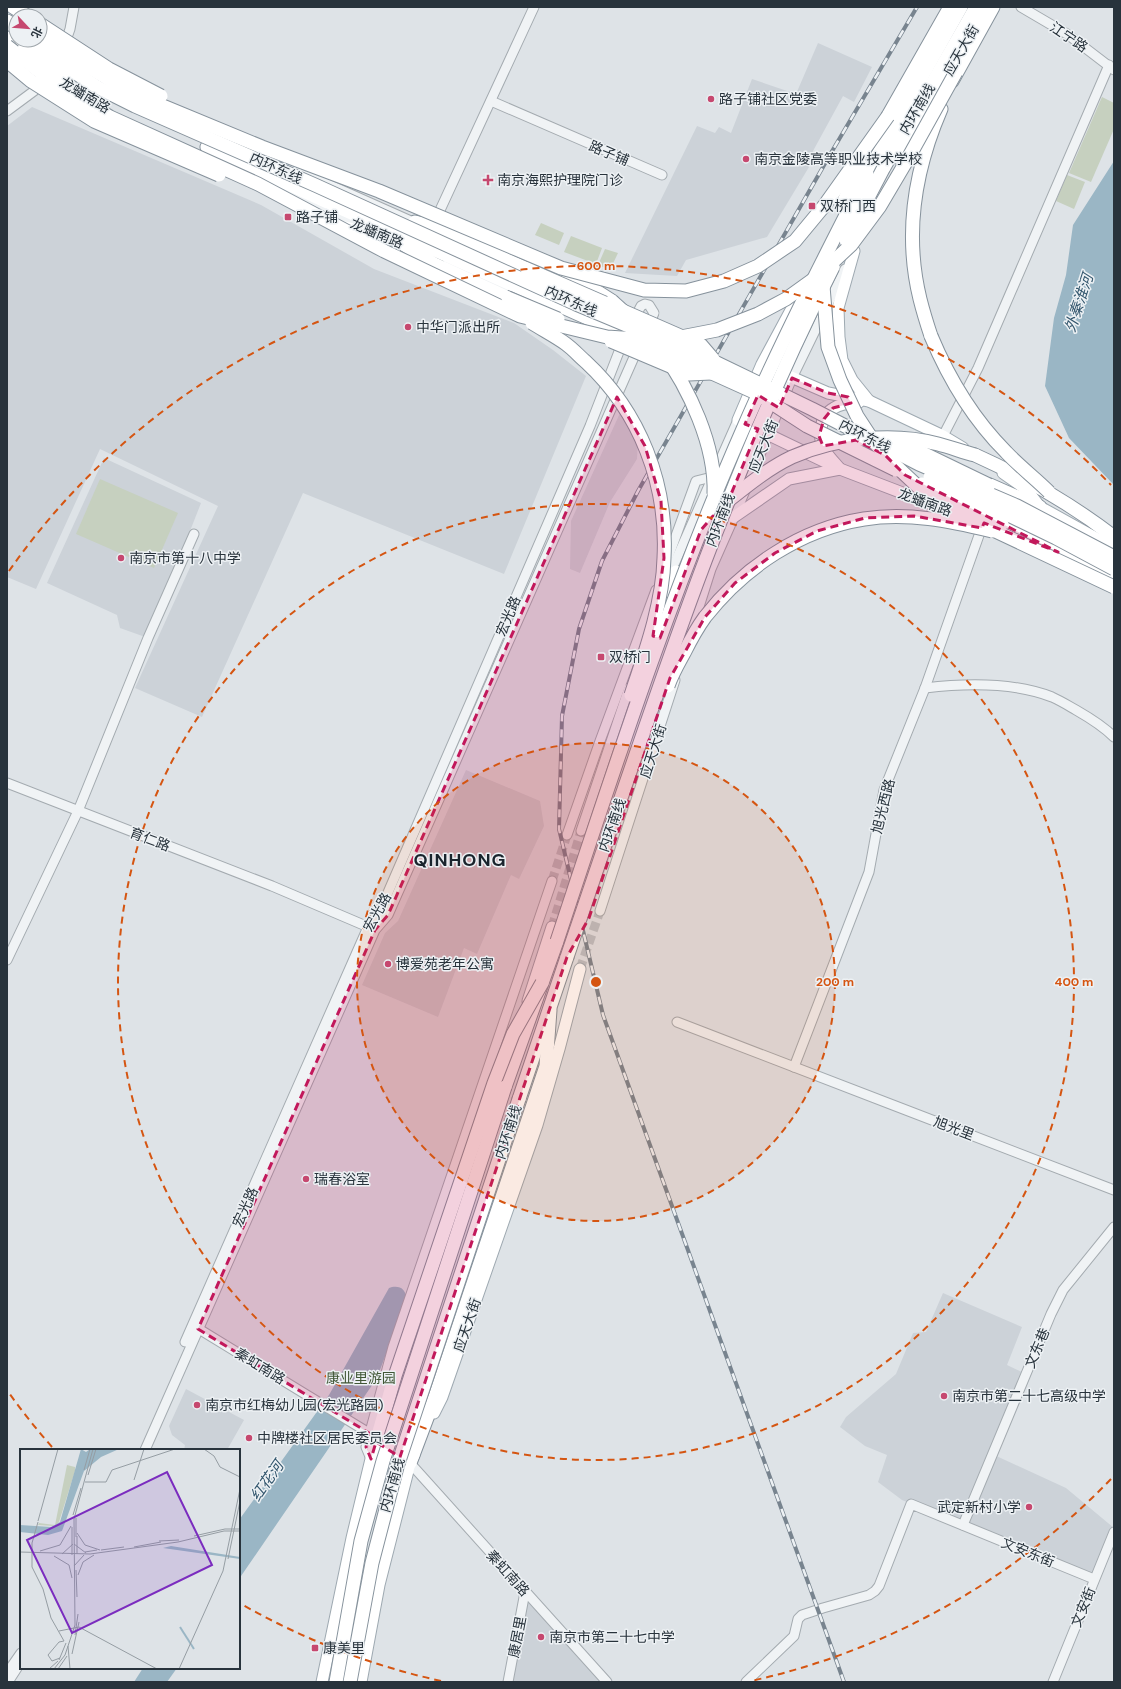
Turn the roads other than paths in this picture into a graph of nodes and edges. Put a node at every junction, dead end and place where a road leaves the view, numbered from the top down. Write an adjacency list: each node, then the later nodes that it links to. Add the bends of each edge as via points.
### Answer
1 (74, 7): 15 (street, via 70,29)
2 (534, 7): 20 (street)
3 (950, 7): 22 (highway)
4 (956, 7): 37 (main road, 应天大街)
5 (961, 7): 71 (highway, 内环南线, bridge, via 857,195 790,325 743,430 655,651)
6 (976, 7): 72 (highway, 内环南线, bridge, via 882,169 814,304 748,451 671,653)
7 (985, 7): 24 (main road, 应天大街)
8 (993, 7): 18 (highway)
9 (1021, 7): 17 (street, 江宁路, via 1067,34)
10 (48, 29): 23 (highway, bridge, via 109,69 182,108)
11 (48, 40): 31 (highway, bridge, via 118,85 153,102 379,191)
12 (7, 46): 32 (highway, bridge, via 55,84 110,117 258,184 384,251)
13 (32, 48): 38 (highway, 内环东线, bridge, via 90,91 129,111 366,220 682,358)
14 (33, 48): 38 (highway, 内环东线, bridge, via 135,106)
15 (60, 56): 19 (street); 23 (street, 龙蟠南路, via 152,108)
16 (7, 61): 28 (highway, bridge, via 31,81 94,121 335,226)
17 (1111, 68): 44 (street, via 978,368)
18 (956, 72): 32 (highway, bridge, via 887,193 851,245 818,276 781,302 717,330 682,337 607,337); 47 (highway, bridge, via 919,169 913,211 913,248 919,298 942,363 958,392 1005,452)
19 (50, 73): 21 (street, via 34,91); 28 (street, 龙蟠南路, via 106,109 274,185)
20 (491, 101): 25 (street, 路子铺); 27 (street)
21 (7, 111)
22 (888, 116): 31 (highway, bridge, via 824,206 795,241 758,266 724,281 686,290 644,290); 50 (highway, bridge, via 860,167 829,240 823,287 828,347 857,416 874,442 896,466 929,497)
23 (222, 136): 26 (street, 龙蟠南路)
24 (899, 159): 30 (street, 应天大街)
25 (662, 175)
26 (415, 222): 27 (highway); 33 (street, 龙蟠南路)
27 (433, 226): 38 (highway, bridge, via 701,345)
28 (373, 234): 29 (street, 龙蟠南路)
29 (403, 244): 34 (street, 龙蟠南路); 38 (highway, bridge, via 434,264 508,298 690,374)
30 (854, 251): 39 (street, 应天大街); 41 (main road, via 838,308 839,337 842,360 852,380)
31 (561, 268): 60 (highway, bridge, via 612,301 654,341 671,363 702,427 710,459 714,496 712,530 706,570 694,613)
32 (520, 316): 59 (highway, bridge, via 567,344 596,372 633,420 655,473 661,501 664,558 657,608)
33 (632, 323): 34 (street, 宏光路); 36 (street, 宏光路, via 641,306 645,304 653,309 654,313)
34 (624, 340): 35 (street, 宏光路)
35 (620, 349): 36 (street); 70 (street, 宏光路, via 590,426)
36 (635, 356): 70 (street, 宏光路, via 388,915)
37 (762, 364): 39 (main road); 42 (main road, 应天大街)
38 (715, 368): 40 (highway, 内环东线, bridge)
39 (792, 378): 41 (main road, via 828,393); 43 (street, 应天大街)
40 (754, 387): 48 (highway, bridge, via 801,396); 50 (highway, bridge, via 808,426); 55 (highway, 内环东线, bridge, via 812,409 919,464 1017,506); 56 (highway, 内环东线, bridge)
41 (869, 401): 44 (main road); 45 (main road, via 834,408 824,420 819,436 825,451)
42 (738, 420): 43 (main road, 龙蟠南路); 46 (street, 应天大街)
43 (768, 434): 45 (main road, 龙蟠南路); 49 (street, 应天大街)
44 (943, 436): 48 (main road, via 1027,490)
45 (840, 469): 49 (main road, via 789,479); 50 (main road, 龙蟠南路, via 906,496)
46 (712, 477): 65 (street, 应天大街, via 663,588); 66 (street, via 696,481)
47 (1049, 492): 52 (highway); 59 (highway, bridge, via 975,456 937,443 915,440 858,439 824,446 792,457 750,482 720,508 695,537 676,572)
48 (1040, 508): 53 (main road)
49 (734, 517): 68 (street, 应天大街, via 711,569)
50 (993, 526): 54 (highway); 54 (main road, 龙蟠南路); 58 (highway, bridge); 60 (highway, bridge, via 914,516 889,516 838,524 798,539 735,584 705,617); 61 (street, 旭光西路)
51 (194, 534): 64 (street, via 148,638)
52 (1114, 537)
53 (1114, 548)
54 (1058, 552): 57 (main road, 龙蟠南路)
55 (1114, 557)
56 (1114, 569)
57 (1114, 579)
58 (1114, 587)
59 (640, 669): 71 (highway, bridge, via 567,886)
60 (670, 678): 72 (highway, bridge, via 589,918)
61 (925, 688): 62 (street, via 952,684 1022,688 1053,698 1088,716); 78 (street, 旭光西路, via 884,790 869,872)
62 (1114, 737)
63 (7, 783): 64 (street, 育仁路)
64 (78, 811): 70 (street, 育仁路, via 272,886); 73 (street)
65 (582, 830)
66 (568, 835)
67 (552, 881): 82 (street, via 393,1347)
68 (600, 911)
69 (552, 927): 82 (main road, via 401,1377)
70 (371, 928): 81 (street, 宏光路)
71 (557, 941): 75 (highway, 内环南线)
72 (567, 957): 76 (highway, 内环南线)
73 (7, 960)
74 (580, 969): 85 (main road, 应天大街, via 537,1125 442,1397)
75 (542, 983): 82 (highway, bridge, via 513,1034 494,1083 395,1376); 95 (highway, 内环南线, bridge, via 505,1087 383,1461 361,1541)
76 (550, 1010): 85 (highway, via 546,1066 436,1394); 96 (highway, 内环南线, bridge, via 397,1467 372,1564)
77 (677, 1022): 78 (street, 旭光里)
78 (794, 1068): 79 (street, 旭光里)
79 (1114, 1190)
80 (1114, 1227): 86 (street, 文东巷, via 1063,1290)
81 (195, 1327): 82 (street, 秦虹南路); 83 (street, 宏光路); 84 (street, 宏光路)
82 (370, 1435): 85 (street, 秦虹南路); 94 (main road, via 371,1459)
83 (139, 1449)
84 (145, 1449)
85 (410, 1463): 89 (street, 秦虹南路); 97 (main road, 应天大街, via 379,1585)
86 (963, 1525): 88 (street, 文安东街); 100 (street, 文安东街, via 911,1504 876,1591 802,1615 798,1619 794,1636)
87 (1114, 1532): 88 (street, 文安街)
88 (1094, 1579): 101 (street, 文安街)
89 (525, 1592): 98 (street, 康居里); 99 (street, 秦虹南路)
90 (20, 1654): 92 (street)
91 (20, 1665): 93 (street)
92 (7, 1673)
93 (8, 1682)
94 (322, 1682)
95 (336, 1682)
96 (350, 1682)
97 (361, 1682)
98 (508, 1682)
99 (607, 1682)
100 (746, 1682)
101 (1053, 1682)

